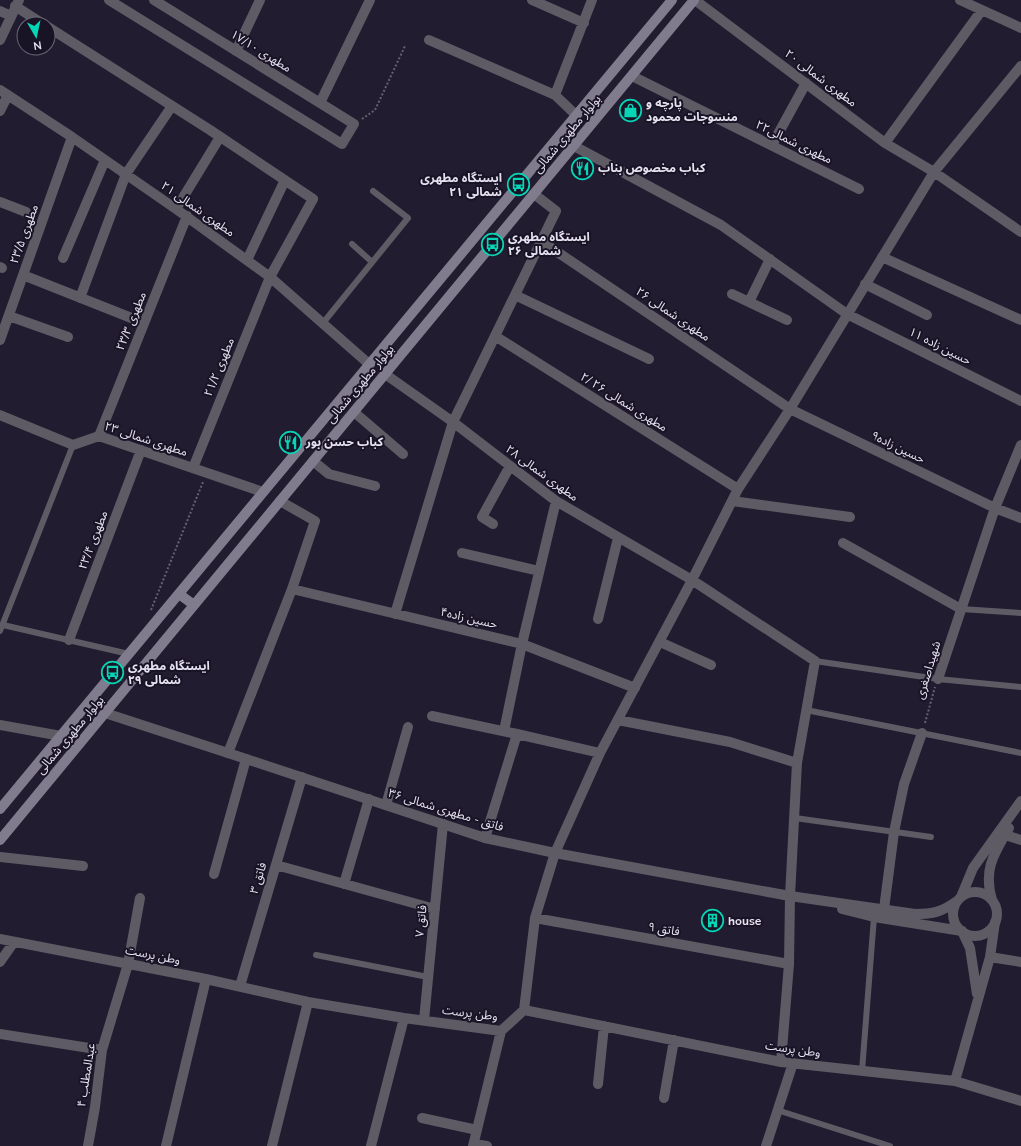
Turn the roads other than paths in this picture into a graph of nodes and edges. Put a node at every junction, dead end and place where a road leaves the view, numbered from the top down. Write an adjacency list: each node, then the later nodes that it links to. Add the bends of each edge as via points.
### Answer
1 (109, 0): 26 (street, مطهری ۱۷/۱۰, via 342,144 354,124)
2 (154, 0): 20 (street, مطهری ۱۷/۱۰)
3 (260, 0): 20 (street)
4 (370, 0): 26 (street)
5 (532, 0): 15 (street)
6 (592, 0): 15 (street)
7 (695, 0): 22 (main road, بولوار مطهری شمالی); 23 (street, مطهری شمالی ۲۰)
8 (960, 0): 11 (street)
9 (668, 1): 29 (main road, بولوار مطهری شمالی)
10 (17, 3): 13 (street); 14 (street)
11 (982, 10): 16 (street); 32 (street)
12 (0, 11): 13 (street)
13 (11, 16): 18 (street)
14 (33, 16)
15 (584, 23): 25 (street)
16 (1021, 28)
17 (56, 32): 27 (street)
18 (0, 40)
19 (429, 40): 25 (street)
20 (236, 51): 26 (street, مطهری ۱۷/۱۰)
21 (1021, 66): 36 (street)
22 (632, 76): 33 (street, مطهری شمالی۲۲); 34 (main road, بولوار مطهری شمالی)
23 (806, 83): 32 (street, مطهری شمالی ۲۰); 33 (street)
24 (4, 92): 28 (street); 30 (street, مطهری شمالی ۲۱)
25 (555, 95): 29 (street)
26 (320, 103)
27 (172, 106): 31 (street); 37 (street)
28 (0, 111)
29 (576, 115): 72 (main road, بولوار مطهری شمالی)
30 (72, 137): 35 (street, مطهری شمالی ۲۱); 54 (street, مطهری ۲۳/۵)
31 (220, 137): 38 (street); 43 (street)
32 (886, 143): 36 (street, مطهری شمالی ۲۰)
33 (772, 145): 39 (street, مطهری شمالی۲۲)
34 (574, 146): 41 (main road, بولوار مطهری شمالی); 52 (street, حسین زاده ۱۱, via 722,225)
35 (105, 160): 37 (street, مطهری شمالی ۲۱); 50 (street)
36 (934, 172): 46 (street, مطهری شمالی ۲۰); 49 (street)
37 (126, 174): 43 (street, مطهری شمالی ۲۱); 59 (street)
38 (285, 180): 51 (street); 55 (street, مطهری ۲۱/۲, via 313,199)
39 (859, 189)
40 (373, 191): 53 (lane, via 408,218)
41 (534, 194): 47 (street, via 556,211); 73 (main road, بولوار مطهری شمالی)
42 (0, 202): 44 (street)
43 (176, 209): 45 (street, مطهری شمالی ۲۱)
44 (26, 212)
45 (187, 216): 51 (street, مطهری شمالی ۲۱); 67 (street, مطهری ۲۳/۳)
46 (1021, 232)
47 (541, 241): 58 (street); 75 (street, مطهری شمالی ۲۶)
48 (352, 244): 53 (lane)
49 (882, 257): 56 (street); 65 (street)
50 (63, 258)
51 (247, 260): 55 (street, مطهری شمالی ۲۱)
52 (770, 260): 60 (street); 61 (street, حسین زاده ۱۱)
53 (372, 262): 66 (lane)
54 (23, 275): 59 (street); 63 (street, مطهری ۲۳/۵)
55 (270, 277): 66 (street, مطهری شمالی ۲۱); 86 (street, مطهری ۲۱/۲)
56 (865, 284): 61 (street); 62 (street)
57 (732, 294): 60 (street)
58 (515, 295): 68 (street); 71 (street)
59 (80, 298): 67 (street)
60 (749, 302): 64 (street)
61 (847, 314): 74 (street, حسین زاده ۱۱); 75 (street)
62 (927, 315)
63 (9, 316): 69 (street); 70 (street, مطهری ۲۳/۵)
64 (787, 320)
65 (1021, 320)
66 (323, 323): 72 (street, مطهری شمالی ۲۱)
67 (144, 324): 79 (street, مطهری ۲۳/۳)
68 (495, 336): 78 (street); 88 (street, مطهری شمالی ۲۶ /۲)
69 (68, 337)
70 (0, 340)
71 (649, 359)
72 (369, 364): 89 (main road, بولوار مطهری شمالی)
73 (385, 374): 76 (main road, بولوار مطهری شمالی); 78 (street, مطهری شمالی ۲۸)
74 (1021, 401)
75 (790, 409): 88 (street); 93 (street, حسین زاده۹)
76 (354, 412): 83 (street); 84 (main road, بولوار مطهری شمالی)
77 (0, 416): 80 (street)
78 (453, 422): 85 (street, مطهری شمالی ۲۸); 107 (street)
79 (100, 436): 80 (street, مطهری شمالی ۲۳); 82 (street, مطهری شمالی ۲۳)
80 (73, 445): 109 (lane)
81 (1021, 445): 93 (street, شهیداصغری)
82 (141, 450): 86 (street, مطهری شمالی ۲۳); 111 (street, مطهری ۲۳/۴)
83 (404, 454)
84 (313, 461): 87 (street, via 329,474); 90 (main road, بولوار مطهری شمالی)
85 (510, 466): 91 (street, مطهری شمالی ۲۸); 96 (street, via 482,517)
86 (193, 468): 89 (street, مطهری شمالی ۲۳)
87 (374, 486)
88 (738, 489): 92 (street)
89 (263, 492): 103 (main road, بولوار مطهری شمالی)
90 (280, 501): 102 (street, via 315,522); 104 (main road, بولوار مطهری شمالی)
91 (556, 501): 97 (street, مطهری شمالی ۲۸); 100 (street)
92 (732, 501): 94 (street); 101 (street)
93 (995, 508): 95 (street, حسین زاده۹); 105 (street, شهیداصغری)
94 (850, 517)
95 (1021, 518)
96 (492, 524)
97 (618, 538): 101 (street, مطهری شمالی ۲۸); 108 (street)
98 (843, 543): 105 (street)
99 (462, 553): 100 (street)
100 (540, 571): 113 (street)
101 (692, 580): 112 (street); 115 (street, مطهری شمالی ۲۸)
102 (292, 589): 107 (street, حسین زاده۴); 130 (street)
103 (179, 594): 104 (main road); 114 (main road, بولوار مطهری شمالی)
104 (194, 605): 121 (main road, بولوار مطهری شمالی)
105 (961, 609): 106 (lane); 117 (street, شهیداصغری)
106 (1021, 613)
107 (395, 614): 113 (street, حسین زاده۴)
108 (598, 619)
109 (3, 625): 110 (lane); 111 (lane)
110 (0, 631)
111 (69, 640): 114 (lane)
112 (660, 642): 116 (street); 119 (street)
113 (522, 644): 119 (street, حسین زاده۴); 126 (street)
114 (129, 654): 129 (main road, بولوار مطهری شمالی)
115 (815, 661): 117 (lane); 120 (street)
116 (711, 664)
117 (938, 679): 118 (lane)
118 (1021, 687)
119 (635, 688): 123 (street)
120 (806, 710): 127 (lane); 134 (street)
121 (104, 713): 130 (street, فاتق - مطهری شمالی ۳۶); 147 (main road, بولوار مطهری شمالی)
122 (432, 716): 126 (street)
123 (618, 720): 131 (street); 134 (street, via 730,742)
124 (0, 725): 129 (street)
125 (408, 727): 138 (street)
126 (504, 731): 128 (street)
127 (922, 733): 132 (lane); 143 (street, via 904,784)
128 (517, 734): 131 (street); 146 (street)
129 (60, 736): 140 (main road, بولوار مطهری شمالی)
130 (228, 752): 133 (street, فاتق - مطهری شمالی ۳۶)
131 (600, 753): 149 (street)
132 (1021, 753)
133 (246, 759): 135 (street, فاتق - مطهری شمالی ۳۶); 153 (street)
134 (797, 763): 141 (street)
135 (302, 777): 136 (street, فاتق - مطهری شمالی ۳۶); 151 (street, فاتق ۳)
136 (369, 799): 138 (street, فاتق - مطهری شمالی ۳۶); 154 (street)
137 (1021, 802): 157 (street, via 973,868)
138 (386, 805): 142 (street, فاتق - مطهری شمالی ۳۶)
139 (1021, 805): 144 (street)
140 (0, 809)
141 (794, 818): 143 (lane); 155 (street)
142 (443, 824): 146 (street, فاتق - مطهری شمالی ۳۶); 159 (street, فاتق ۷)
143 (894, 832): 145 (lane); 160 (street)
144 (1004, 835): 148 (street); 158 (street, via 990,867 988,878)
145 (931, 837)
146 (485, 838): 149 (street, فاتق - مطهری شمالی ۳۶)
147 (0, 840)
148 (1021, 840)
149 (555, 853): 155 (street, فاتق - مطهری شمالی ۳۶); 162 (street)
150 (0, 857): 152 (street)
151 (276, 865): 154 (street); 175 (street, فاتق ۳)
152 (83, 866)
153 (214, 874)
154 (344, 884): 159 (street)
155 (790, 896): 160 (street); 161 (street); 172 (street)
156 (140, 898): 171 (street, عبدالمطلب ۴)
157 (959, 899): 158 (street, via 966,894 977,892); 160 (street, via 939,912 928,914); 164 (street, via 954,906 953,917)
158 (992, 900): 163 (street, via 996,911)
159 (435, 909): 173 (street, فاتق ۷)
160 (884, 909)
161 (874, 917): 164 (street); 188 (lane)
162 (535, 918): 172 (street, فاتق ۹); 178 (street)
163 (995, 922): 164 (street, via 983,934 972,935); 168 (street)
164 (962, 931): 176 (street, via 970,948)
165 (0, 939): 166 (street, وطن پرست)
166 (14, 942): 169 (street); 171 (street, وطن پرست)
167 (316, 956): 173 (lane)
168 (990, 957): 170 (street); 176 (street)
169 (0, 962)
170 (1021, 962)
171 (128, 964): 174 (street, وطن پرست); 185 (street, عبدالمطلب ۴)
172 (788, 964): 186 (street)
173 (428, 977): 180 (street, فاتق ۷)
174 (206, 979): 175 (street, وطن پرست); 198 (street)
175 (240, 986): 177 (street, وطن پرست)
176 (978, 998): 189 (street)
177 (308, 1002): 179 (street, وطن پرست); 199 (street)
178 (524, 1010): 181 (street, وطن پرست); 182 (street, وطن پرست)
179 (404, 1018): 180 (street, وطن پرست); 200 (street)
180 (424, 1020): 182 (street, وطن پرست)
181 (604, 1026): 184 (street, وطن پرست); 190 (street)
182 (501, 1031): 195 (street)
183 (0, 1034): 185 (street)
184 (674, 1040): 186 (street, وطن پرست); 191 (street)
185 (102, 1050): 197 (street, عبدالمطلب ۴)
186 (781, 1062): 187 (street, وطن پرست)
187 (793, 1063): 188 (street, وطن پرست); 193 (street)
188 (862, 1071): 189 (street, وطن پرست)
189 (955, 1081): 192 (street, وطن پرست)
190 (598, 1084)
191 (664, 1098)
192 (1021, 1101)
193 (777, 1110): 202 (street); 203 (lane)
194 (422, 1118): 195 (street)
195 (477, 1130): 196 (street)
196 (474, 1145): 201 (street)
197 (88, 1146)
198 (166, 1146)
199 (272, 1146)
200 (371, 1146)
201 (487, 1146)
202 (766, 1146)
203 (890, 1146)

